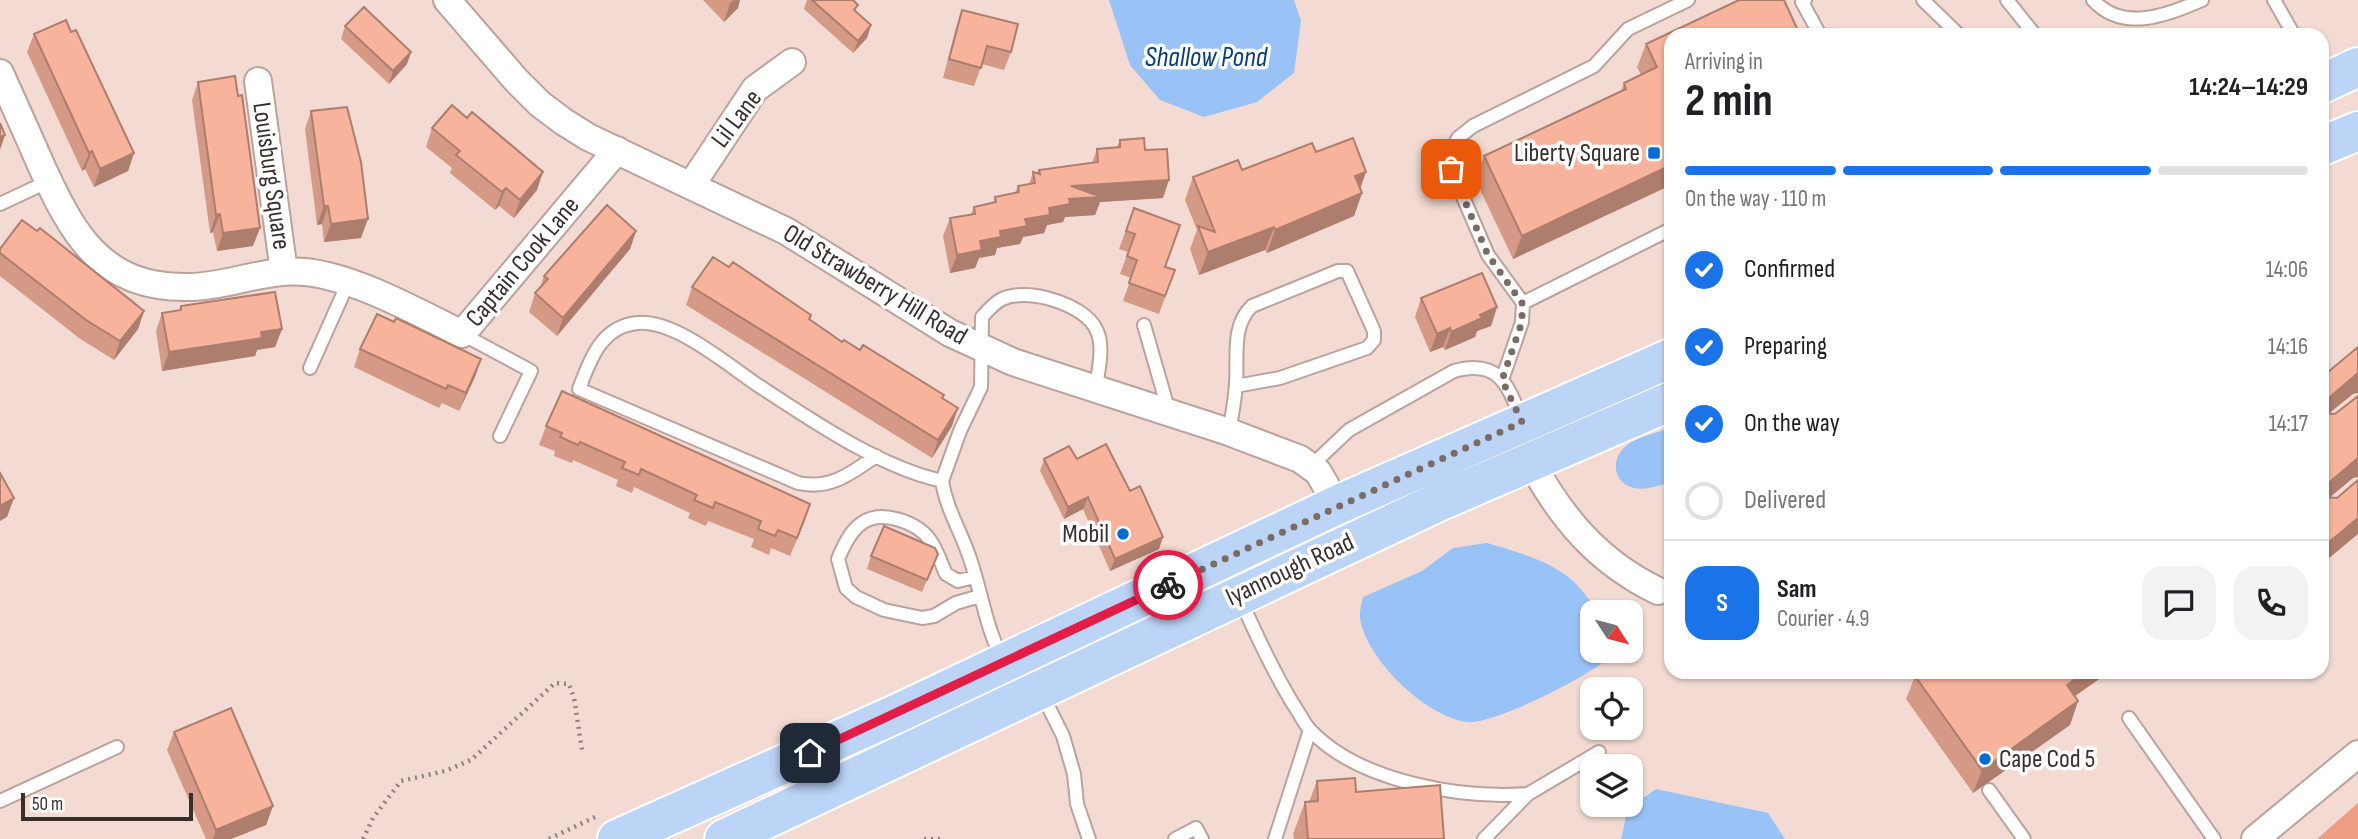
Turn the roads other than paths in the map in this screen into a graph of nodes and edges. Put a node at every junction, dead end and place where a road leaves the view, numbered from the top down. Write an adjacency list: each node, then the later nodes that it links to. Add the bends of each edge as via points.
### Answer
1 (447, 0): 20 (street, Old Strawberry Hill Road, via 540,104 588,137)
2 (1688, 0): 27 (lane, via 1628,29 1594,66 1473,126 1458,138 1450,153 1458,190 1488,255)
3 (1923, 0): 10 (lane)
4 (2007, 0): 11 (lane)
5 (2093, 0): 6 (lane, via 2118,16 2140,19 2163,16)
6 (2202, 0)
7 (2274, 0): 12 (lane)
8 (1803, 1): 9 (lane)
9 (1816, 28)
10 (1952, 28)
11 (2029, 28)
12 (2290, 28)
13 (792, 62): 22 (street, Lil Lane, via 755,89)
14 (2358, 67): 17 (main road)
15 (0, 73): 21 (street, Captain Cook Lane)
16 (258, 81): 25 (street, Louisburg Square)
17 (2329, 81)
18 (2358, 131): 19 (main road)
19 (2329, 143)
20 (617, 150): 22 (street, Old Strawberry Hill Road); 29 (street, Captain Cook Lane)
21 (49, 181): 23 (lane); 25 (street, Captain Cook Lane, via 86,248 127,277 193,288)
22 (692, 184): 30 (street, Old Strawberry Hill Road, via 786,231 917,314)
23 (0, 204)
24 (1664, 232): 27 (lane)
25 (284, 272): 26 (street, Captain Cook Lane, via 314,273)
26 (348, 283): 29 (street, Captain Cook Lane); 32 (lane)
27 (1522, 303): 33 (lane, via 1522,322)
28 (1144, 325): 37 (lane)
29 (463, 334): 40 (lane, via 531,371)
30 (981, 348): 35 (street, Old Strawberry Hill Road); 35 (lane, via 982,317 1001,299 1028,295 1052,300 1095,326 1100,349); 44 (lane, via 981,387)
31 (1664, 361): 38 (main road, Iyannough Road)
32 (310, 368)
33 (1502, 380): 38 (lane); 43 (lane, via 1486,368 1454,371 1349,430)
34 (1236, 386): 34 (lane, via 1243,314 1252,306 1348,271 1374,331 1367,348 1280,378); 39 (lane)
35 (1096, 388): 37 (street, Old Strawberry Hill Road)
36 (1664, 404): 42 (main road, Iyannough Road)
37 (1169, 414): 39 (street, Old Strawberry Hill Road)
38 (1522, 422): 45 (main road, Iyannough Road)
39 (1229, 432): 43 (street, Old Strawberry Hill Road)
40 (500, 436)
41 (876, 456): 41 (lane, via 695,343 647,323 624,326 604,339 594,349 579,389 798,484 825,486); 44 (lane)
42 (1530, 460): 47 (street, via 1554,504 1581,537 1617,568); 48 (main road, Iyannough Road)
43 (1311, 466): 45 (street, Old Strawberry Hill Road)
44 (942, 481): 46 (lane)
45 (1337, 505): 50 (main road, Iyannough Road)
46 (975, 577): 49 (lane); 49 (lane, via 958,581 946,574 925,533 894,519 863,522 838,559 846,588 884,610 922,618)
47 (1664, 590)
48 (1238, 594): 51 (main road, Iyannough Road); 53 (lane, via 1268,663)
49 (980, 596): 50 (lane)
50 (1004, 662): 60 (main road, Iyannough Road)
51 (1039, 689): 61 (main road, Iyannough Road); 62 (lane, via 1063,736)
52 (2129, 718): 68 (lane)
53 (1310, 730): 58 (lane, via 1364,766 1412,782 1491,797); 65 (lane)
54 (117, 747): 59 (lane)
55 (1600, 752): 58 (lane)
56 (2358, 754): 69 (street)
57 (1989, 790): 67 (lane)
58 (1528, 793): 66 (lane)
59 (0, 801)
60 (617, 839)
61 (724, 839)
62 (1088, 839)
63 (1175, 839): 64 (lane, via 1196,828)
64 (1202, 839)
65 (1275, 839)
66 (1484, 839)
67 (2024, 839)
68 (2214, 839)
69 (2255, 839)

